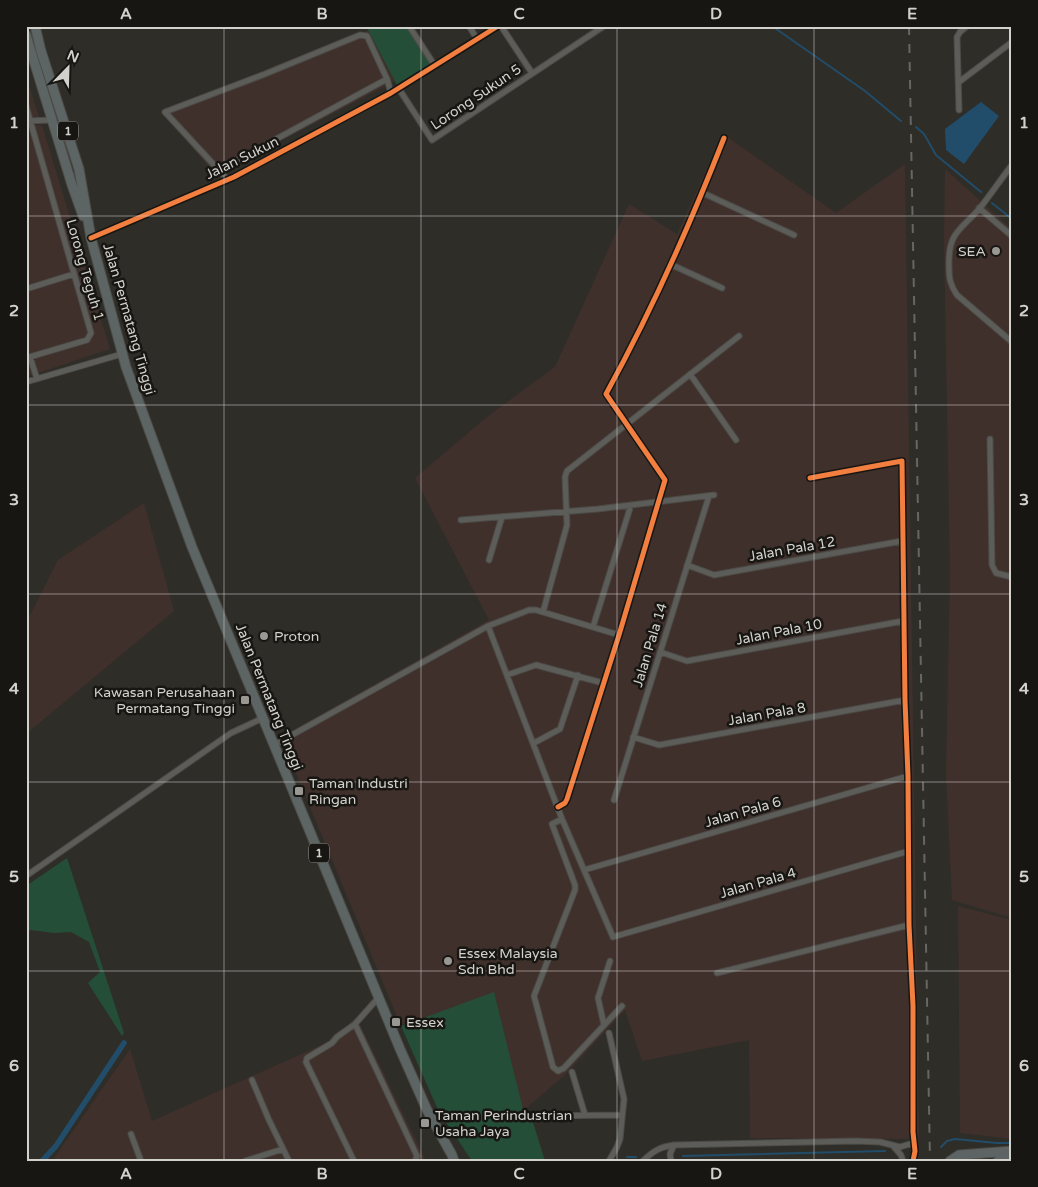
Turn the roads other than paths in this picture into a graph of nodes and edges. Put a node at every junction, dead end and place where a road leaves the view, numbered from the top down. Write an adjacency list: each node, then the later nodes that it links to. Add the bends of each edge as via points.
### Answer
1 (35, 26): 20 (highway, Jalan Permatang Tinggi / 1, via 40,51)
2 (409, 26): 10 (street)
3 (469, 26): 8 (street)
4 (500, 26): 8 (street, Jalan Sukun); 11 (street, Lorong Sukun 5)
5 (604, 26): 11 (street, Lorong Sukun 5)
6 (966, 26): 13 (street, via 957,37)
7 (26, 35): 18 (highway, Jalan Permatang Tinggi / 1)
8 (477, 39): 10 (street, Jalan Sukun)
9 (1012, 42): 13 (street)
10 (435, 66): 14 (street, Jalan Sukun)
11 (532, 73): 14 (street, Lorong Sukun 5, via 432,140)
12 (387, 79): 15 (street); 23 (street); 23 (street, via 367,36 360,35 165,112)
13 (959, 82): 17 (street)
14 (399, 89): 15 (street, Jalan Sukun)
15 (391, 93): 24 (street, Jalan Sukun)
16 (26, 106): 19 (street, Lorong Teguh 1)
17 (959, 110)
18 (52, 120): 19 (street); 20 (highway, via 58,121); 29 (highway, Jalan Permatang Tinggi / 1)
19 (29, 121): 31 (street, Lorong Teguh 1)
20 (70, 136): 29 (highway, Jalan Permatang Tinggi / 1)
21 (724, 138): 25 (street)
22 (1012, 165): 26 (street)
23 (219, 170): 24 (street)
24 (228, 180): 29 (street, Jalan Sukun)
25 (703, 192): 27 (street); 30 (street)
26 (979, 208): 28 (street); 35 (street, via 952,238 949,280 957,295)
27 (794, 235)
28 (1012, 236)
29 (91, 238): 36 (highway, Jalan Permatang Tinggi / 1)
30 (670, 264): 32 (street); 41 (street, via 606,394)
31 (74, 274): 33 (street); 37 (street, Lorong Teguh 1, via 90,337)
32 (722, 288)
33 (26, 290)
34 (739, 336): 38 (street)
35 (1012, 342)
36 (122, 354): 39 (street); 64 (highway, Jalan Permatang Tinggi / 1, via 192,547)
37 (28, 358): 39 (street)
38 (690, 374): 41 (street); 43 (street)
39 (37, 379): 40 (street)
40 (26, 382)
41 (626, 423): 45 (street, via 665,480); 47 (street, via 567,471)
42 (990, 439): 53 (street, via 992,565 996,573)
43 (736, 440)
44 (810, 478): 50 (street, via 902,461)
45 (659, 502): 46 (street); 52 (street, Jalan Pala 14, via 711,495); 58 (street)
46 (631, 505): 47 (street); 57 (street)
47 (567, 512): 48 (street); 54 (street, via 567,525)
48 (502, 517): 49 (street); 51 (street)
49 (462, 520)
50 (902, 541): 52 (street, Jalan Pala 12, via 714,575); 55 (street)
51 (489, 560)
52 (687, 565): 59 (street, Jalan Pala 14)
53 (1012, 578)
54 (543, 612): 56 (street, via 532,609); 57 (street)
55 (903, 621): 59 (street, Jalan Pala 10, via 687,661); 63 (street)
56 (488, 626): 60 (street); 67 (street)
57 (593, 627): 58 (street)
58 (619, 635): 62 (street)
59 (660, 652): 65 (street, Jalan Pala 14)
60 (507, 675): 61 (street, via 536,665); 66 (street)
61 (578, 675): 62 (street); 66 (street, via 560,729)
62 (603, 683): 70 (street, via 567,799)
63 (905, 700): 65 (street, Jalan Pala 8, via 659,745); 68 (street)
64 (264, 718): 67 (highway, Jalan Permatang Tinggi / 1); 74 (street, via 231,734)
65 (633, 737): 69 (street, Jalan Pala 14)
66 (534, 743): 70 (street)
67 (274, 745): 78 (highway, Jalan Permatang Tinggi / 1)
68 (908, 776): 72 (street); 73 (street, Jalan Pala 6)
69 (614, 800)
70 (558, 808): 71 (street)
71 (562, 819): 73 (street); 81 (street, via 552,824 575,890 534,996 553,1068 558,1071 564,1068)
72 (909, 851): 73 (street, Jalan Pala 4, via 613,937); 75 (street)
73 (584, 870)
74 (26, 876)
75 (909, 925): 77 (street); 89 (street)
76 (610, 962): 81 (street, via 598,998)
77 (718, 972)
78 (379, 997): 80 (street); 95 (highway, Jalan Permatang Tinggi / 1, via 427,1110)
79 (622, 1006): 81 (street)
80 (355, 1024): 101 (street, via 307,1058 306,1062); 102 (street, via 416,1156)
81 (604, 1025)
82 (609, 1033): 85 (street, via 624,1100)
83 (572, 1072): 87 (street)
84 (252, 1080): 92 (street)
85 (622, 1115): 87 (street); 97 (street, via 619,1144)
86 (536, 1116): 87 (street)
87 (585, 1116)
88 (131, 1134): 98 (street)
89 (914, 1143): 91 (street, via 905,1147); 94 (street); 105 (street)
90 (674, 1146): 91 (street, via 856,1141); 103 (street, via 661,1147); 104 (street)
91 (894, 1146): 94 (street)
92 (283, 1149): 99 (street); 100 (street)
93 (1012, 1151): 106 (main road, via 959,1155)
94 (902, 1158)
95 (455, 1159)
96 (1012, 1159): 107 (main road)
97 (610, 1160)
98 (141, 1161)
99 (245, 1161)
100 (289, 1161)
101 (354, 1161)
102 (415, 1161)
103 (643, 1161)
104 (671, 1161)
105 (913, 1161)
106 (950, 1161)
107 (998, 1161)

